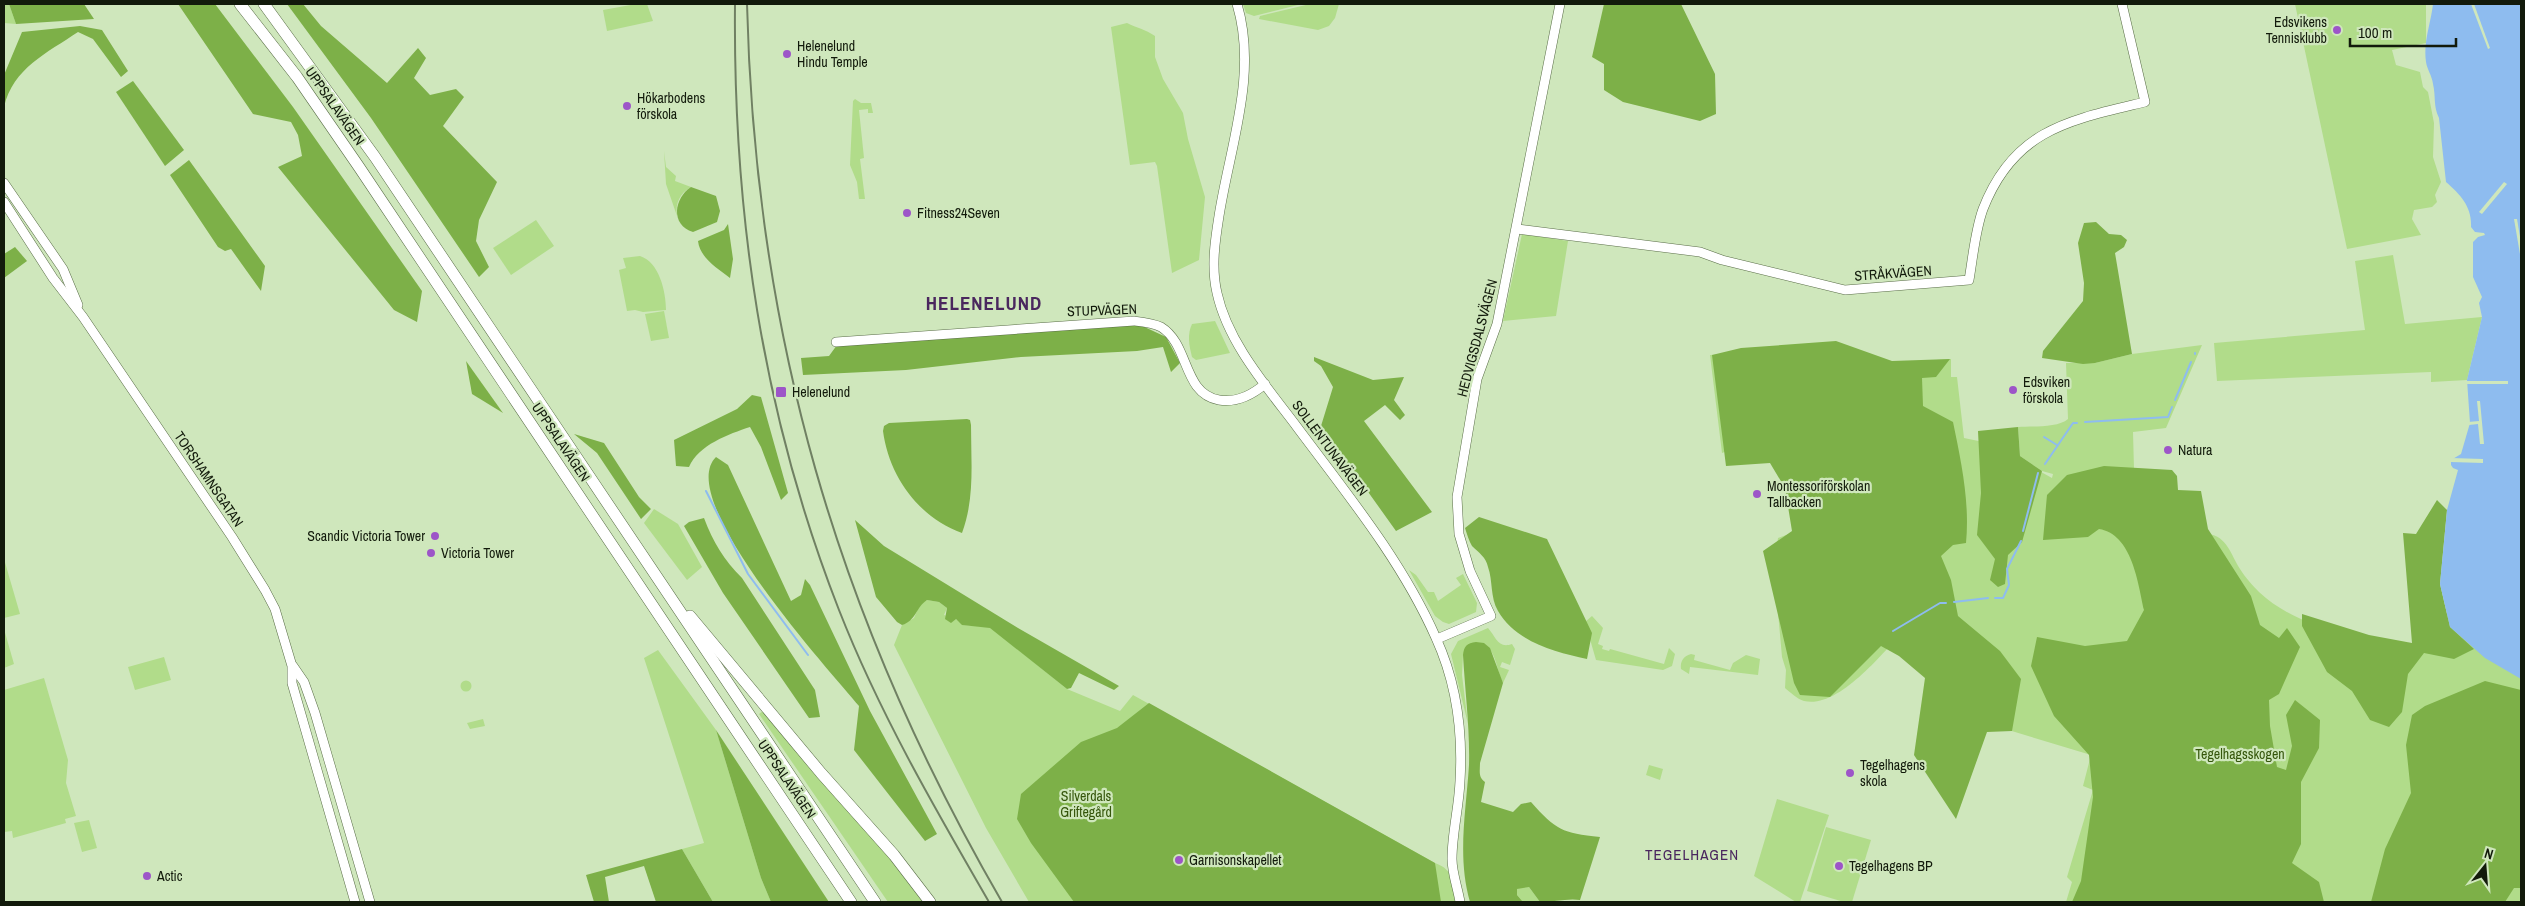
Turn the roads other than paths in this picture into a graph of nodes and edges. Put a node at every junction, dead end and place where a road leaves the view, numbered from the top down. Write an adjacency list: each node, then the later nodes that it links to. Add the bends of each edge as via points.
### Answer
1 (240, 4): 15 (highway, UPPSALAVÄGEN, via 359,167)
2 (264, 4): 12 (highway, UPPSALAVÄGEN, via 375,158)
3 (1237, 4): 11 (street, SOLLENTUNAVÄGEN, via 1242,21 1244,86 1222,193 1214,246 1215,275 1224,313 1239,344)
4 (1560, 4): 8 (street, HEDVIGSDALSVÄGEN)
5 (2122, 4): 8 (street, STRÅKVÄGEN, via 2145,102 2092,114 2050,129 2021,149 1998,180 1983,211 1969,280 1845,290 1700,252)
6 (4, 182): 9 (street, TORSHAMNSGATAN, via 63,269)
7 (4, 202): 9 (street, TORSHAMNSGATAN, via 53,278)
8 (1517, 229): 13 (street, HEDVIGSDALSVÄGEN, via 1497,324 1478,379 1457,497 1459,534 1470,570 1492,616)
9 (83, 317): 14 (street, TORSHAMNSGATAN, via 257,576 275,609)
10 (836, 342): 11 (street, STUPVÄGEN, via 1134,320 1150,323 1169,334 1196,387 1204,396 1225,401 1243,399)
11 (1265, 384): 13 (street, SOLLENTUNAVÄGEN, via 1363,516 1406,580)
12 (652, 570): 20 (highway, UPPSALAVÄGEN); 21 (highway, via 777,722 894,855)
13 (1437, 639): 22 (street, SOLLENTUNAVÄGEN, via 1457,702 1461,739 1452,861)
14 (292, 666): 17 (street, TORSHAMNSGATAN, via 292,683); 18 (street, TORSHAMNSGATAN, via 304,682 315,713)
15 (772, 784): 16 (highway); 19 (highway, UPPSALAVÄGEN)
16 (843, 900)
17 (355, 902)
18 (370, 902)
19 (851, 902)
20 (875, 902)
21 (930, 902)
22 (1460, 902)

